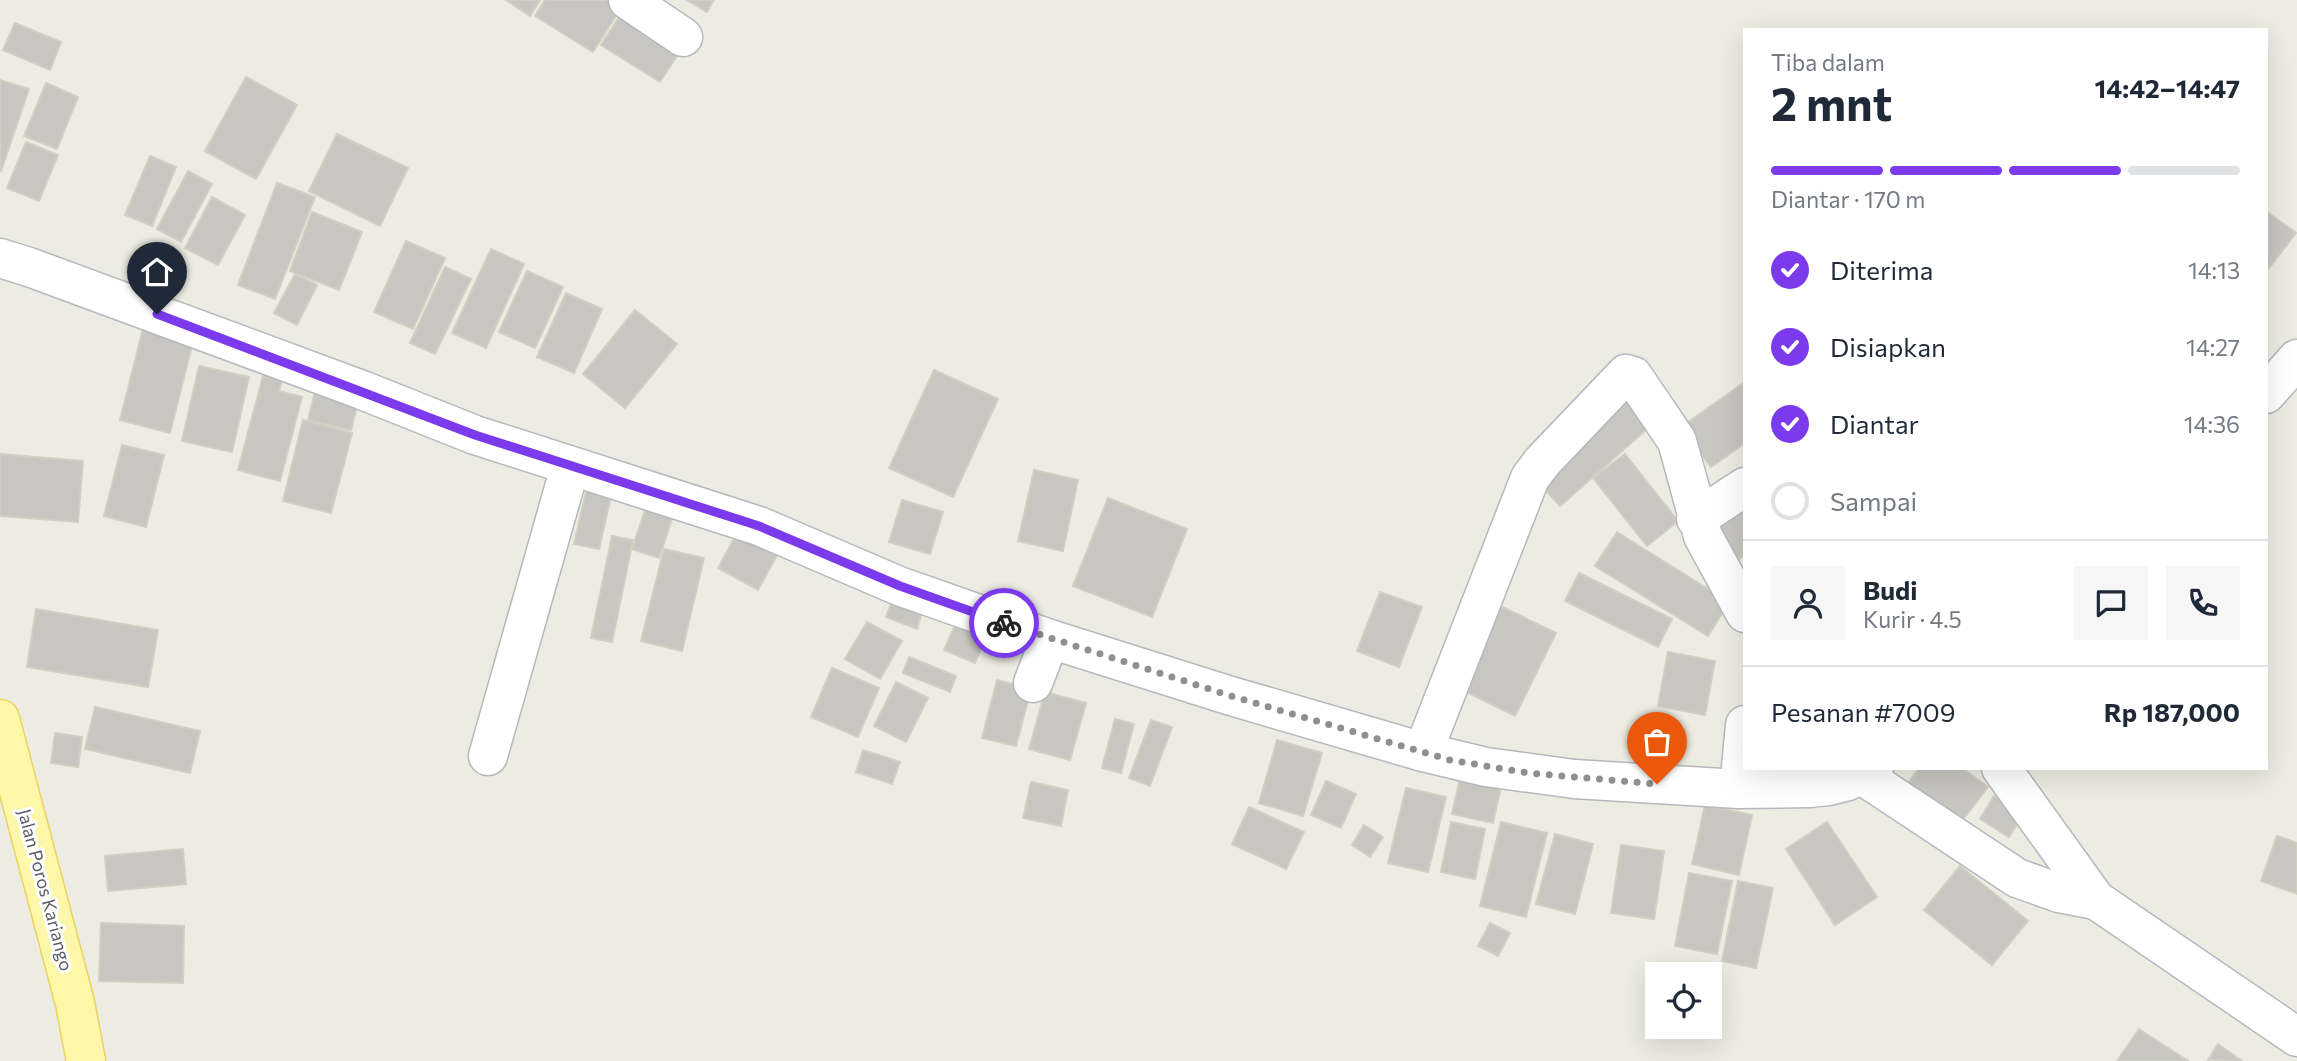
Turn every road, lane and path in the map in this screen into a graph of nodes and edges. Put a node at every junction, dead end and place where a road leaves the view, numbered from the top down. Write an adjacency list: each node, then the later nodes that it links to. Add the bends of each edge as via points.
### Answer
1 (628, 0): 2 (street)
2 (683, 37)
3 (0, 258): 6 (street)
4 (2297, 359): 5 (street)
5 (2268, 392)
6 (570, 467): 10 (street, via 759,526 900,586); 15 (street)
7 (1743, 487): 8 (street)
8 (1696, 519): 9 (street); 14 (street, via 1677,441 1633,376 1626,374 1530,478)
9 (1743, 609)
10 (1050, 639): 11 (street); 14 (street)
11 (1033, 683)
12 (0, 719): 21 (main road, Jalan Poros Kariango)
13 (1743, 746): 18 (street)
14 (1423, 752): 18 (street, via 1540,775)
15 (488, 756)
16 (2002, 770): 19 (street)
17 (1868, 772): 18 (street, via 1849,781 1810,788); 19 (street, via 2017,878)
18 (1739, 789)
19 (2095, 900): 20 (street)
20 (2297, 1037)
21 (86, 1061)

